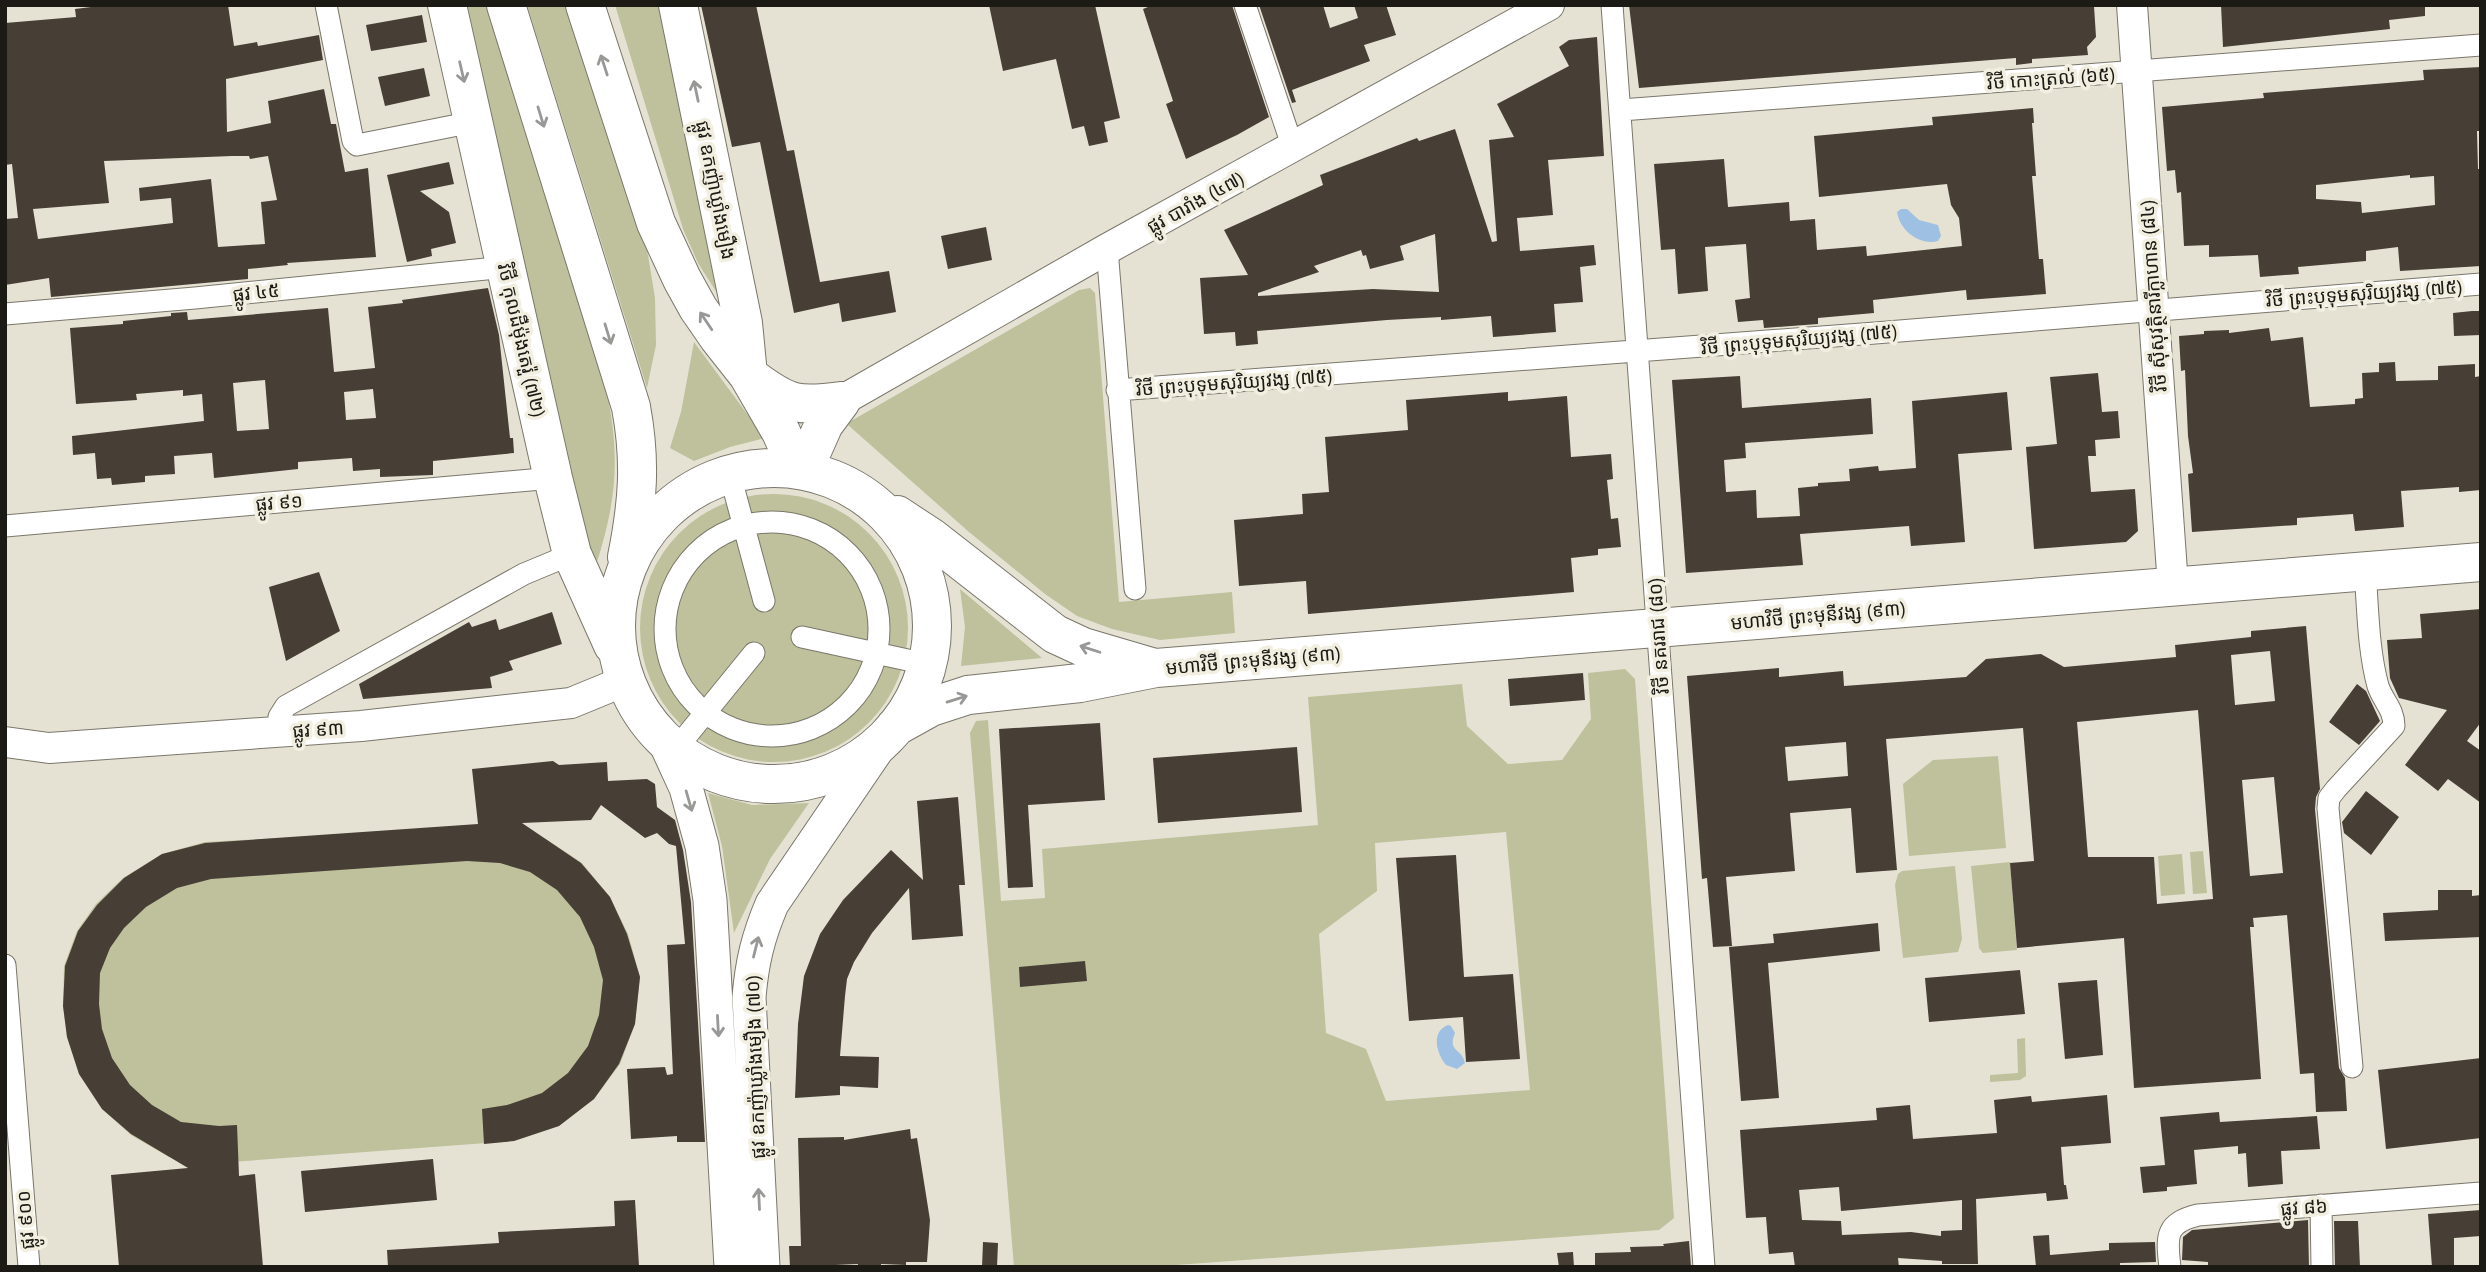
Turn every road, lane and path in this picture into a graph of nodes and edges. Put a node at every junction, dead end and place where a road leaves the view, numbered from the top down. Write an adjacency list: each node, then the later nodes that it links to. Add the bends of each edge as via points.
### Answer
1 (326, 5): 13 (street, via 357,145)
2 (447, 5): 13 (highway, វិថី កុលដឺម៉ុងតេរ៉ួ (៧២), one-way to 13)
3 (506, 5): 33 (highway, one-way to 33, via 631,407 639,469)
4 (584, 5): 21 (highway, one-way to 4, via 698,308 656,223)
5 (678, 5): 21 (highway, ផ្លូវ ឧកញ៉ាឃ្លាំងមឿង, one-way to 5, via 743,323)
6 (1245, 5): 14 (street)
7 (1549, 5): 14 (street, ផ្លូវ បារាំង (៤៧))
8 (1612, 5): 12 (street, វិថី នគររាជ (៨០))
9 (2132, 5): 11 (street, វិថី ស៊ីសុវត្ថិនារីក្លាហាន (៨៤))
10 (2481, 45): 11 (street, វិថី កោះត្រល់ (៦៥))
11 (2136, 71): 12 (street, វិថី កោះត្រល់ (៦៥)); 18 (street, វិថី ស៊ីសុវត្ថិនារីក្លាហាន (៨៤))
12 (1621, 110): 20 (street, វិថី នគររាជ (៨០))
13 (473, 122): 16 (highway, វិថី កុលដឺម៉ុងតេរ៉ួ (៧២))
14 (1293, 148): 15 (street, ផ្លូវ បារាំង (៤៧))
15 (1107, 249): 22 (street); 23 (street, ផ្លូវ បារាំង (៤៧))
16 (506, 267): 19 (street, ផ្លូវ ៤៥); 26 (highway, វិថី កុលដឺម៉ុងតេរ៉ួ (៧២))
17 (2481, 284): 18 (street, វិថី ព្រះបុទុមសុរិយ្យវង្ស (៧៥))
18 (2154, 310): 20 (street, វិថី ព្រះបុទុមសុរិយ្យវង្ស (៧៥)); 34 (street, វិថី ស៊ីសុវត្ថិនារីក្លាហាន (៨៤))
19 (5, 314)
20 (1637, 352): 22 (street, វិថី ព្រះបុទុមសុរិយ្យវង្ស (៧៥)); 37 (street, វិថី នគររាជ (៨០))
21 (748, 375): 23 (highway, via 776,396 795,403); 24 (highway)
22 (1117, 390): 35 (street)
23 (841, 401): 24 (highway)
24 (800, 468): 25 (highway, មហាវិថី ព្រះមុនីវង្ស (៩៣), via 752,469); 27 (highway, មហាវិថី ព្រះមុនីវង្ស (៩៣), via 832,476)
25 (730, 475): 28 (street); 33 (highway, មហាវិថី ព្រះមុនីវង្ស (៩៣), via 691,494 658,522)
26 (553, 478): 29 (street, ផ្លូវ ៩១); 30 (highway, វិថី កុលដឺម៉ុងតេរ៉ួ (៧២))
27 (875, 500): 41 (highway, via 912,548 923,576 929,606); 42 (highway, មហាវិថី ព្រះមុនីវង្ស (៩៣), one-way to 27, via 1055,634 932,538)
28 (744, 524): 36 (street); 40 (street, via 787,522 809,527 847,551 872,589 878,611); 44 (street, via 720,533 685,564 666,607 664,631 675,676)
29 (5, 526)
30 (572, 554): 43 (highway, វិថី កុលដឺម៉ុងតេរ៉ួ (៧២)); 45 (street, via 524,574 286,706 279,717)
31 (2481, 562): 32 (highway, មហាវិថី ព្រះមុនីវង្ស (៩៣))
32 (2365, 571): 34 (highway, មហាវិថី ព្រះមុនីវង្ស (៩៣)); 50 (street, via 2372,656 2394,726 2329,798)
33 (624, 576): 43 (highway, via 617,621)
34 (2173, 586): 37 (highway, មហាវិថី ព្រះមុនីវង្ស (៩៣))
35 (1135, 589)
36 (764, 601)
37 (1657, 628): 42 (highway, មហាវិថី ព្រះមុនីវង្ស (៩៣)); 57 (street, វិថី នគររាជ (៨០))
38 (802, 637): 40 (street)
39 (754, 653): 44 (street)
40 (877, 653): 41 (street); 44 (street, via 854,698 816,727 770,737 724,726)
41 (926, 664): 46 (highway, via 908,709)
42 (1156, 668): 46 (highway, មហាវិថី ព្រះមុនីវង្ស (៩៣), one-way to 42, via 931,707 968,695 1080,684)
43 (624, 673): 45 (street, ផ្លូវ ៩៣, via 571,703); 48 (highway, វិថី កុលដឺម៉ុងតេរ៉ួ (៧២), via 642,709)
44 (705, 713): 48 (street)
45 (280, 732): 47 (street, ផ្លូវ ៩៣, via 49,748)
46 (890, 732): 48 (highway, via 857,760 826,776 773,785 721,776); 51 (main road, ផ្លូវ ឧកញ៉ាឃ្លាំងមឿង (៧០), one-way to 46, via 752,964 760,932 772,904)
47 (5, 742)
48 (669, 744): 51 (main road, ផ្លូវ ឧកញ៉ាឃ្លាំងមឿង (៧០), one-way to 51, via 702,846)
49 (5, 965): 54 (street, ផ្លូវ ៩០០)
50 (2353, 1067)
51 (739, 1115): 55 (main road, ផ្លូវ ឧកញ៉ាឃ្លាំងមឿង (៧០)); 56 (main road, ផ្លូវ ឧកញ៉ាឃ្លាំងមឿង (៧០), one-way to 51)
52 (2481, 1193): 53 (street, ផ្លូវ ៨៦)
53 (2321, 1205): 58 (street, ផ្លូវ ៨៦, via 2179,1219 2171,1228); 59 (street)
54 (29, 1267)
55 (731, 1267)
56 (763, 1267)
57 (1704, 1267)
58 (2170, 1267)
59 (2322, 1267)

